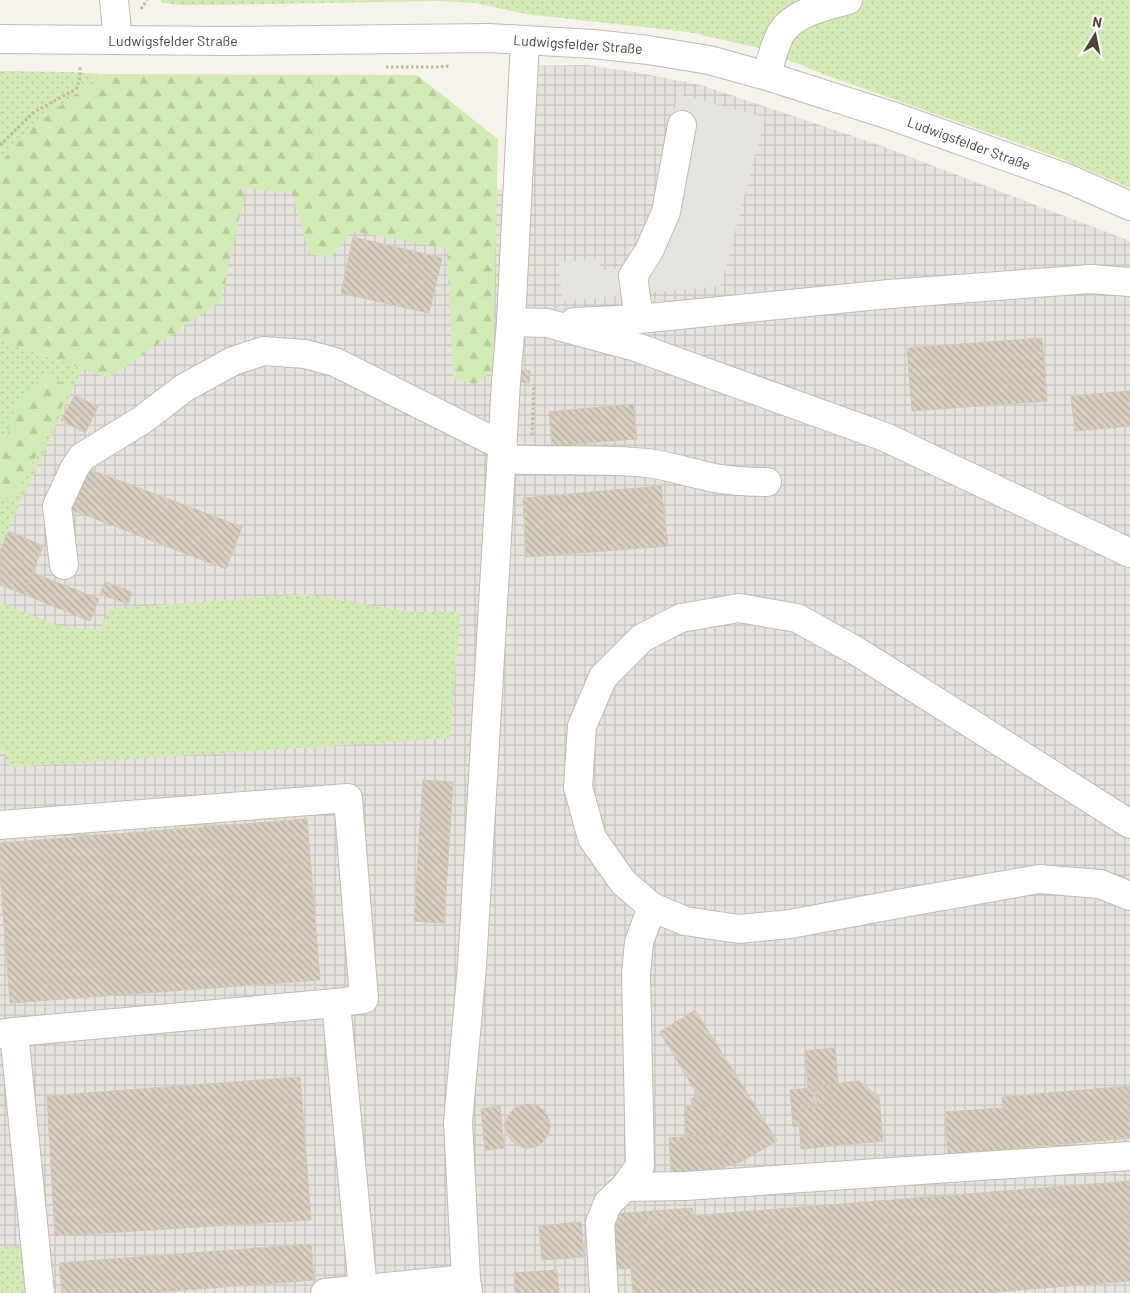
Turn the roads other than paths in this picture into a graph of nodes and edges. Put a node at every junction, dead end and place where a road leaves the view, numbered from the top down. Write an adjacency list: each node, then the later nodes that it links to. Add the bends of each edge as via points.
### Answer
1 (114, 0): 4 (street)
2 (848, 0): 6 (street, via 816,9 792,21 781,34)
3 (0, 39): 4 (street, Ludwigsfelder Straße)
4 (118, 40): 5 (street, Ludwigsfelder Straße)
5 (525, 40): 6 (street, Ludwigsfelder Straße, via 648,50 709,60); 11 (street)
6 (766, 76): 8 (street, Ludwigsfelder Straße, via 1060,175)
7 (682, 125): 10 (street, via 666,212 650,251 633,276)
8 (1130, 206)
9 (1130, 282): 10 (street, via 1091,279 995,286)
10 (639, 319): 12 (street)
11 (511, 322): 12 (street); 13 (street)
12 (547, 323): 15 (street, via 636,347 884,438)
13 (502, 453): 14 (street, via 530,460 620,460 663,465 739,482); 16 (street, via 335,362 305,354 264,351 233,361 184,388 142,420 82,457 58,506); 25 (street, via 472,966 458,1122)
14 (767, 482)
15 (1130, 554)
16 (64, 565)
17 (1130, 824): 20 (street, via 858,652 797,618 739,608 681,618 642,638 603,677 582,726 578,786 592,838 622,882)
18 (0, 825): 21 (street, via 348,798 364,999)
19 (1130, 896): 20 (street, via 1100,884 1039,880 790,924 739,929 685,921)
20 (652, 907): 24 (street, via 639,942 636,974 640,1166)
21 (336, 1003): 22 (street); 26 (street)
22 (7, 1033): 27 (street)
23 (1130, 1156): 24 (street, via 685,1186)
24 (625, 1187): 29 (street, via 608,1202 600,1223)
25 (467, 1286): 26 (street)
26 (364, 1289): 28 (street)
27 (40, 1293)
28 (325, 1293)
29 (604, 1293)

